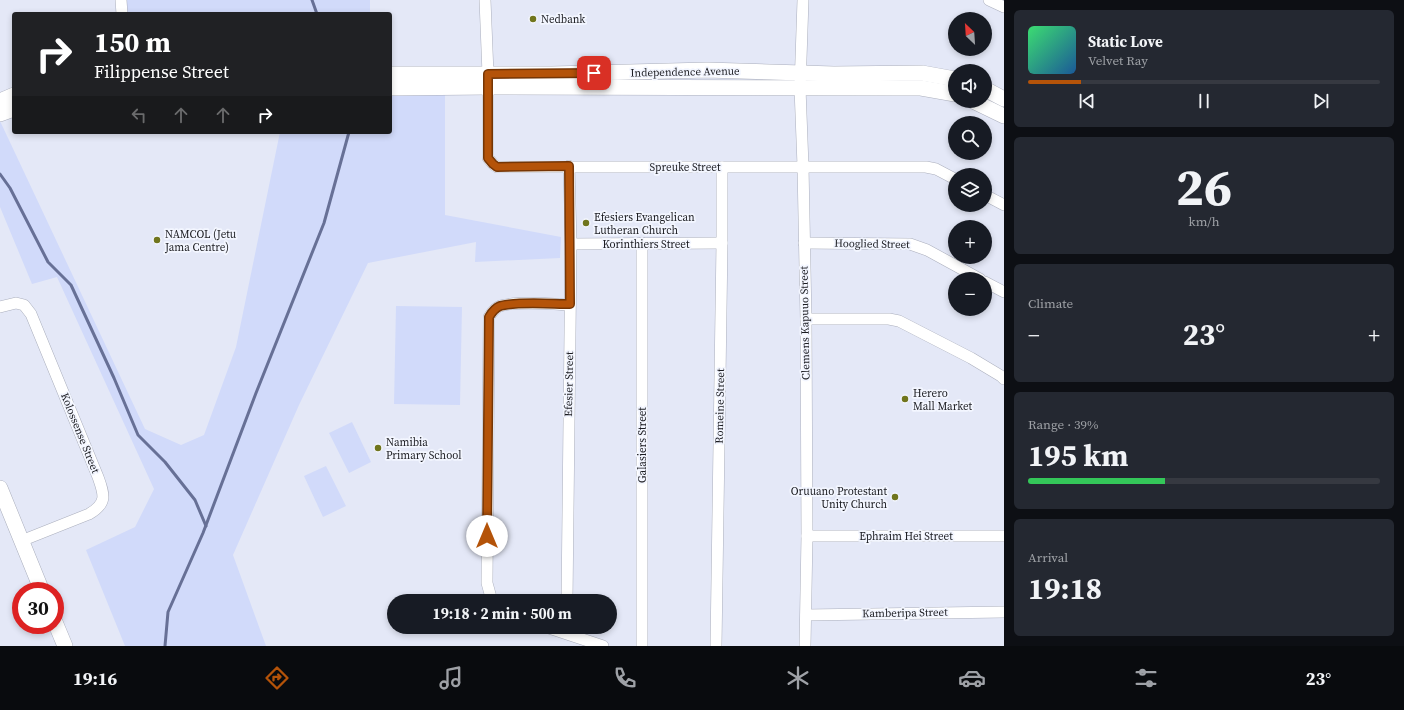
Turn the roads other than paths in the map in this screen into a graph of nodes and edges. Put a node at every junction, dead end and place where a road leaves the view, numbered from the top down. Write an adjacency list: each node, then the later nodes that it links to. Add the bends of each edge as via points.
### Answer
1 (121, 0): 6 (street)
2 (485, 0): 10 (street, Spreuke Street)
3 (803, 0): 7 (street, Clemens Kapuuo Street)
4 (989, 0): 5 (street)
5 (1004, 7)
6 (122, 12)
7 (801, 72): 9 (main road, Independence Avenue, via 922,73); 10 (main road, Independence Avenue, via 707,70); 12 (street, Clemens Kapuuo Street)
8 (392, 74): 10 (main road, Independence Avenue)
9 (948, 78)
10 (488, 80): 11 (main road, Independence Avenue); 12 (main road, Independence Avenue); 22 (street, Spreuke Street, via 490,161 497,167)
11 (392, 88)
12 (800, 88): 13 (main road, Independence Avenue, via 921,88); 23 (street, Clemens Kapuuo Street)
13 (948, 93)
14 (992, 93): 16 (main road)
15 (12, 96): 17 (main road)
16 (1004, 99)
17 (0, 101)
18 (987, 108): 21 (main road)
19 (12, 110): 20 (main road)
20 (0, 114)
21 (1004, 116)
22 (569, 166): 24 (street, Spreuke Street); 31 (street, Efesier Street)
23 (803, 166): 24 (street, Spreuke Street); 25 (street, Spreuke Street, via 926,167); 30 (street, Clemens Kapuuo Street)
24 (722, 167): 29 (street, Romeine Street)
25 (948, 175)
26 (992, 199): 27 (street)
27 (1004, 205)
28 (642, 243): 29 (street, Korinthiers Street); 31 (street, Korinthiers Street); 52 (street, Galasiers Street)
29 (722, 243): 53 (street, Romeine Street)
30 (804, 243): 32 (street, Hooglied Street, via 910,244 927,250); 37 (street, Clemens Kapuuo Street)
31 (571, 244): 35 (street, Efesier Street)
32 (967, 272)
33 (992, 286): 34 (street)
34 (1004, 292)
35 (570, 304): 44 (street, via 500,306 489,317 487,584); 45 (street, Efesier Street)
36 (0, 307): 42 (street, Kolossense Street, via 24,305 31,314 98,477 104,498 89,514)
37 (806, 319): 38 (street, via 899,321 971,358); 40 (street, Clemens Kapuuo Street)
38 (1004, 380)
39 (0, 488): 42 (main road)
40 (807, 536): 41 (street, Ephraim Hei Street); 47 (street, Clemens Kapuuo Street)
41 (1004, 536)
42 (21, 541): 43 (main road)
43 (38, 582)
44 (490, 594)
45 (566, 594)
46 (1004, 612): 47 (street, Kamberipa Street)
47 (806, 615): 54 (street, Clemens Kapuuo Street)
48 (60, 634): 50 (main road)
49 (575, 634): 51 (street)
50 (65, 646)
51 (603, 646)
52 (642, 646)
53 (716, 646)
54 (805, 646)

